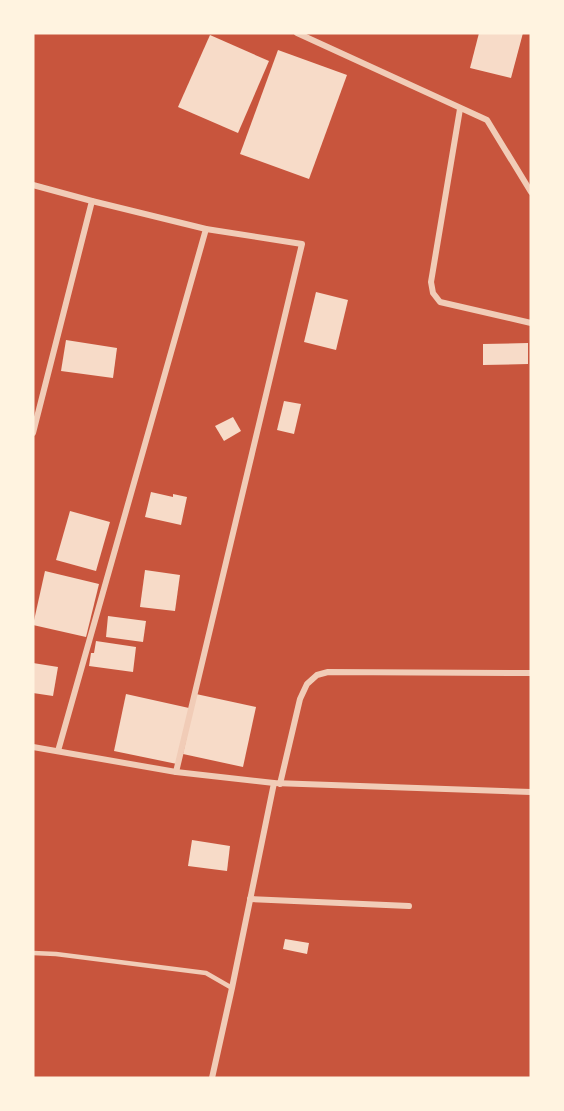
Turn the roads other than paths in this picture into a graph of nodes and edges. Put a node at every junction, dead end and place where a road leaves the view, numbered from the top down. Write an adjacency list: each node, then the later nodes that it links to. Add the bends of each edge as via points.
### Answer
1 (297, 33): 2 (street)
2 (460, 109): 4 (street, via 487,120); 7 (street, via 431,282 433,293 440,302)
3 (33, 185): 5 (street)
4 (531, 192)
5 (92, 201): 6 (street); 8 (street)
6 (206, 229): 11 (street); 12 (street, via 302,244)
7 (531, 323)
8 (33, 433)
9 (531, 674): 13 (street, via 317,675 300,699)
10 (33, 747): 11 (street)
11 (58, 751): 12 (street)
12 (176, 772): 13 (street)
13 (277, 783): 14 (street); 15 (street)
14 (531, 792)
15 (250, 899): 16 (street); 18 (street)
16 (409, 906)
17 (33, 953): 18 (lane, via 206,973)
18 (232, 988): 19 (street)
19 (212, 1078)

